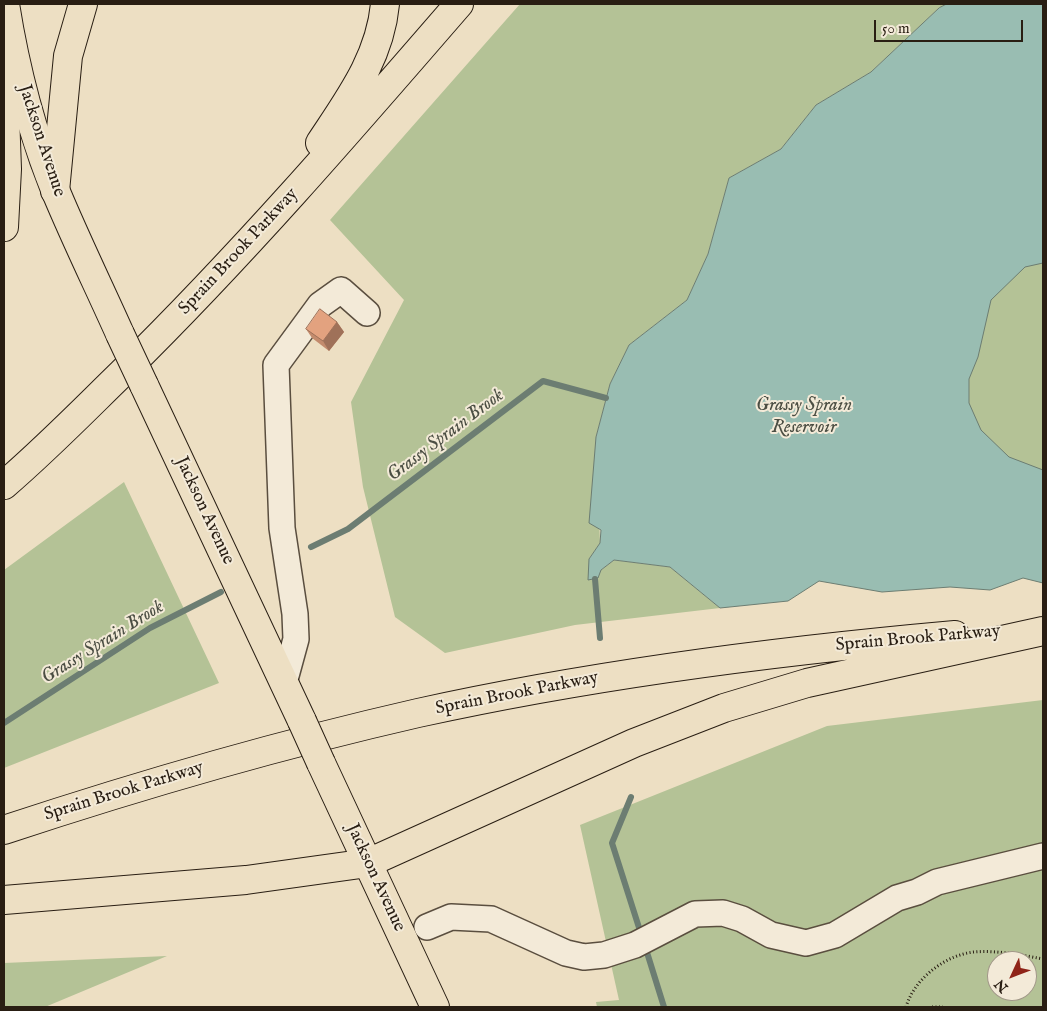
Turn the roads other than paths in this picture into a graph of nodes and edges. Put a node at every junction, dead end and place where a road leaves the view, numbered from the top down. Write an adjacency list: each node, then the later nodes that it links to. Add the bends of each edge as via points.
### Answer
1 (5, 4): 6 (main road, Jackson Avenue, via 10,36)
2 (83, 4): 6 (main road, via 68,56)
3 (385, 4): 7 (main road, via 378,43 368,67)
4 (459, 4): 7 (main road, Sprain Brook Parkway)
5 (4, 86): 8 (main road, via 7,169)
6 (55, 191): 12 (main road, Jackson Avenue, bridge)
7 (266, 224): 10 (main road, Sprain Brook Parkway, via 166,330)
8 (4, 227)
9 (367, 313): 12 (lane, via 341,290 320,304 276,365 282,528 296,639)
10 (4, 485)
11 (1043, 629): 13 (main road, Sprain Brook Parkway, via 775,653 632,673 498,697 268,750); 15 (main road, via 816,681 724,708 634,743)
12 (284, 683): 15 (main road, Jackson Avenue, bridge)
13 (4, 830)
14 (1043, 856): 17 (lane, via 937,882 897,898 835,935 806,943 771,935 742,919 715,913 695,914 635,945 604,955 584,957 566,953 491,918 451,917)
15 (368, 863): 16 (main road, via 246,880); 18 (main road, Jackson Avenue)
16 (4, 900)
17 (427, 928)
18 (436, 1007)

